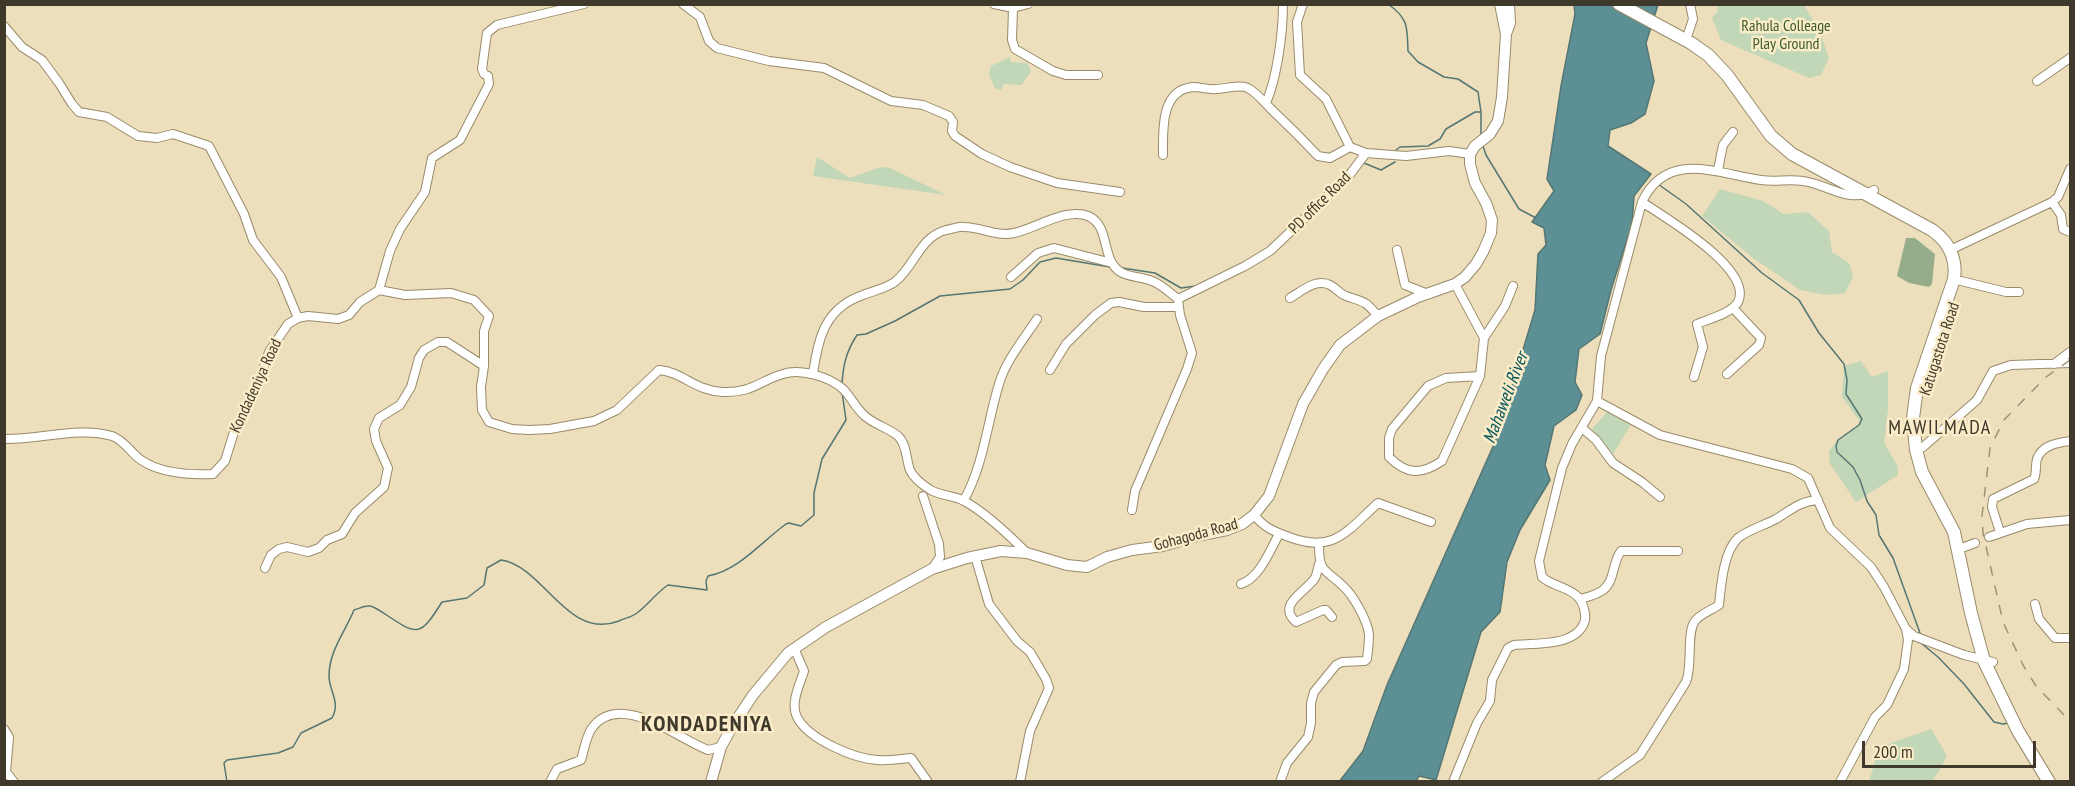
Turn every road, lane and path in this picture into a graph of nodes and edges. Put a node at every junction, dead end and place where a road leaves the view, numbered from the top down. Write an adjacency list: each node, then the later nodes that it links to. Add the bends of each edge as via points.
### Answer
1 (584, 4): 39 (street, via 497,25 487,33 482,69 489,84 460,140 432,158 425,192 400,228)
2 (684, 4): 27 (street, via 700,17 709,41 717,48 769,61 824,68 891,101 923,105 949,116 955,136 1010,167 1057,183)
3 (994, 4): 12 (street)
4 (1028, 4): 12 (street)
5 (1283, 4): 19 (street, via 1274,86)
6 (1304, 4): 21 (street, via 1297,22 1300,75 1326,99)
7 (1500, 4): 15 (main road)
8 (1509, 4): 15 (main road)
9 (1619, 4): 14 (highway)
10 (1634, 4): 14 (highway)
11 (1690, 4): 14 (street, via 1694,19)
12 (1013, 8): 17 (street, via 1015,49 1053,71)
13 (4, 26): 46 (street, via 42,60 79,112 107,117 138,136 157,138 173,134 209,146 253,240 281,276)
14 (1682, 33): 28 (highway, via 1714,60 1762,125 1792,154)
15 (1506, 34): 22 (main road, via 1499,116 1496,126)
16 (2070, 58): 18 (street)
17 (1098, 75)
18 (2037, 81)
19 (1266, 103): 21 (street, via 1318,156 1330,158); 24 (street, via 1244,87 1181,90 1166,110)
20 (1733, 132): 26 (street, via 1723,145)
21 (1350, 147): 23 (street)
22 (1472, 150): 23 (street, via 1406,156); 37 (main road, Gohagoda Road, via 1473,176 1492,226 1476,264)
23 (1366, 153): 43 (street, PD office Road, via 1348,177 1270,251)
24 (1163, 155)
25 (2070, 169): 30 (street)
26 (1718, 170): 28 (street, via 1763,180 1804,181 1851,197); 29 (street, via 1687,169 1660,176)
27 (1120, 192)
28 (1870, 192): 32 (highway, via 1932,230)
29 (1642, 202): 44 (street, via 1699,240 1732,272 1740,295); 58 (street, via 1601,356)
30 (2052, 202): 31 (street, via 2061,215 2062,229); 32 (street)
31 (2070, 232)
32 (1953, 248): 36 (highway, Katugastota Road, via 1962,264); 62 (highway, Katugastota Road, via 1954,279 1913,409)
33 (1397, 250): 41 (street, via 1405,285)
34 (1112, 263): 35 (street, via 1054,248 1038,253); 43 (street, via 1121,274 1154,281); 54 (street, via 1098,222 1086,215 1061,216 1013,233 964,226 943,231 928,240 894,284 841,305 827,321)
35 (1011, 277)
36 (1961, 281): 40 (street); 62 (highway, Katugastota Road, via 1922,398)
37 (1455, 284): 41 (main road, Gohagoda Road); 48 (street)
38 (1513, 286): 48 (street)
39 (379, 290): 46 (street, via 338,320); 52 (street, via 405,295 452,293 474,300 489,316 484,331)
40 (2019, 292)
41 (1428, 294): 45 (main road, Gohagoda Road)
42 (1290, 298): 45 (street, via 1308,286 1325,283 1365,302)
43 (1179, 303): 53 (street, via 1144,308 1111,303 1066,344); 67 (street, via 1192,353 1135,491)
44 (1733, 308): 55 (street, via 1761,338 1759,345); 57 (street, via 1697,324 1703,347)
45 (1378, 316): 68 (main road, Gohagoda Road, via 1340,345 1323,369 1299,412 1269,496)
46 (298, 318): 60 (street, Kondadeniya Road, via 283,330 269,352 225,461 213,474 154,467 113,437 93,433)
47 (1037, 319): 65 (street, via 999,381 979,468)
48 (1484, 338): 56 (street)
49 (2070, 352): 51 (street)
50 (2070, 363): 51 (street)
51 (2053, 364): 62 (street, via 2011,365 1993,371 1977,400)
52 (484, 366): 54 (street, via 480,387 489,422 529,430 594,421 617,410 659,370 670,371 699,388 723,392 752,389 791,372); 79 (street, via 447,342 424,350 400,405 379,418 374,429 388,468 384,487 355,513 342,534 308,552 279,549 270,555)
53 (1050, 370)
54 (813, 374): 65 (street, via 835,383 858,411 898,436 911,472 930,490)
55 (1727, 374)
56 (1480, 376): 56 (street, via 1443,461 1415,472 1401,468 1389,457 1392,429 1432,383)
57 (1694, 377)
58 (1597, 400): 59 (street); 66 (street, via 1660,435 1792,469 1808,478)
59 (1582, 428): 64 (street, via 1613,463); 82 (street, via 1562,468 1539,561 1547,582 1568,589)
60 (4, 439)
61 (2070, 441): 71 (street, via 2048,446 2037,459 2034,479 1993,499)
62 (1919, 448): 88 (highway, Katugastota Road, via 1928,484 1966,546 1971,613)
63 (922, 496): 80 (street, via 939,544 940,557)
64 (1660, 497)
65 (963, 500): 76 (street)
66 (1818, 500): 85 (street, via 1830,528 1871,567); 98 (street, via 1796,505 1738,538 1723,572 1719,605 1695,620 1691,630 1690,672 1686,682 1640,755)
67 (1132, 510)
68 (1254, 515): 72 (street, via 1264,527); 76 (main road, Gohagoda Road, via 1227,530 1162,547 1132,550 1087,567)
69 (2070, 520): 71 (street, via 2027,524)
70 (1431, 522): 74 (street, via 1378,503 1340,537)
71 (2000, 532): 73 (street)
72 (1279, 534): 74 (street); 81 (street, via 1255,575)
73 (1989, 537)
74 (1318, 545): 78 (street)
75 (1678, 551): 82 (street, via 1621,551 1610,583 1602,591)
76 (1027, 554): 77 (main road, Gohagoda Road, via 1001,551)
77 (975, 556): 80 (main road, Gohagoda Road); 95 (street, via 989,604 1030,652 1049,688 1030,731)
78 (1319, 564): 84 (street, via 1316,577 1290,603 1288,610 1296,622 1323,610); 96 (street, via 1345,587 1363,615 1369,633 1367,658 1336,665 1314,692 1308,737 1287,763)
79 (264, 568)
80 (932, 569): 87 (main road, Gohagoda Road)
81 (1241, 584)
82 (1580, 599): 97 (street, via 1586,615 1576,635 1508,648 1492,680 1491,701 1477,723)
83 (2035, 604): 86 (street, via 2039,619 2055,638)
84 (1332, 617)
85 (1906, 629): 88 (street, via 1914,636); 99 (street, via 1904,669)
86 (2070, 638)
87 (794, 648): 90 (main road, Gohagoda Road, via 753,695); 94 (street, via 804,671 795,698 796,716 813,736 846,752 876,760 911,758)
88 (1989, 661): 100 (highway, Katugastota Road, via 2018,730); 101 (highway, Katugastota Road)
89 (4, 729): 91 (street, via 9,737 6,772)
90 (721, 747): 92 (street, via 708,750 642,717 607,717 592,729 581,760 557,769); 93 (main road, Gohagoda Road)
91 (14, 782)
92 (550, 782)
93 (711, 782)
94 (928, 782)
95 (1020, 782)
96 (1280, 782)
97 (1453, 782)
98 (1602, 782)
99 (1840, 782)
100 (2049, 782)
101 (2058, 782)

